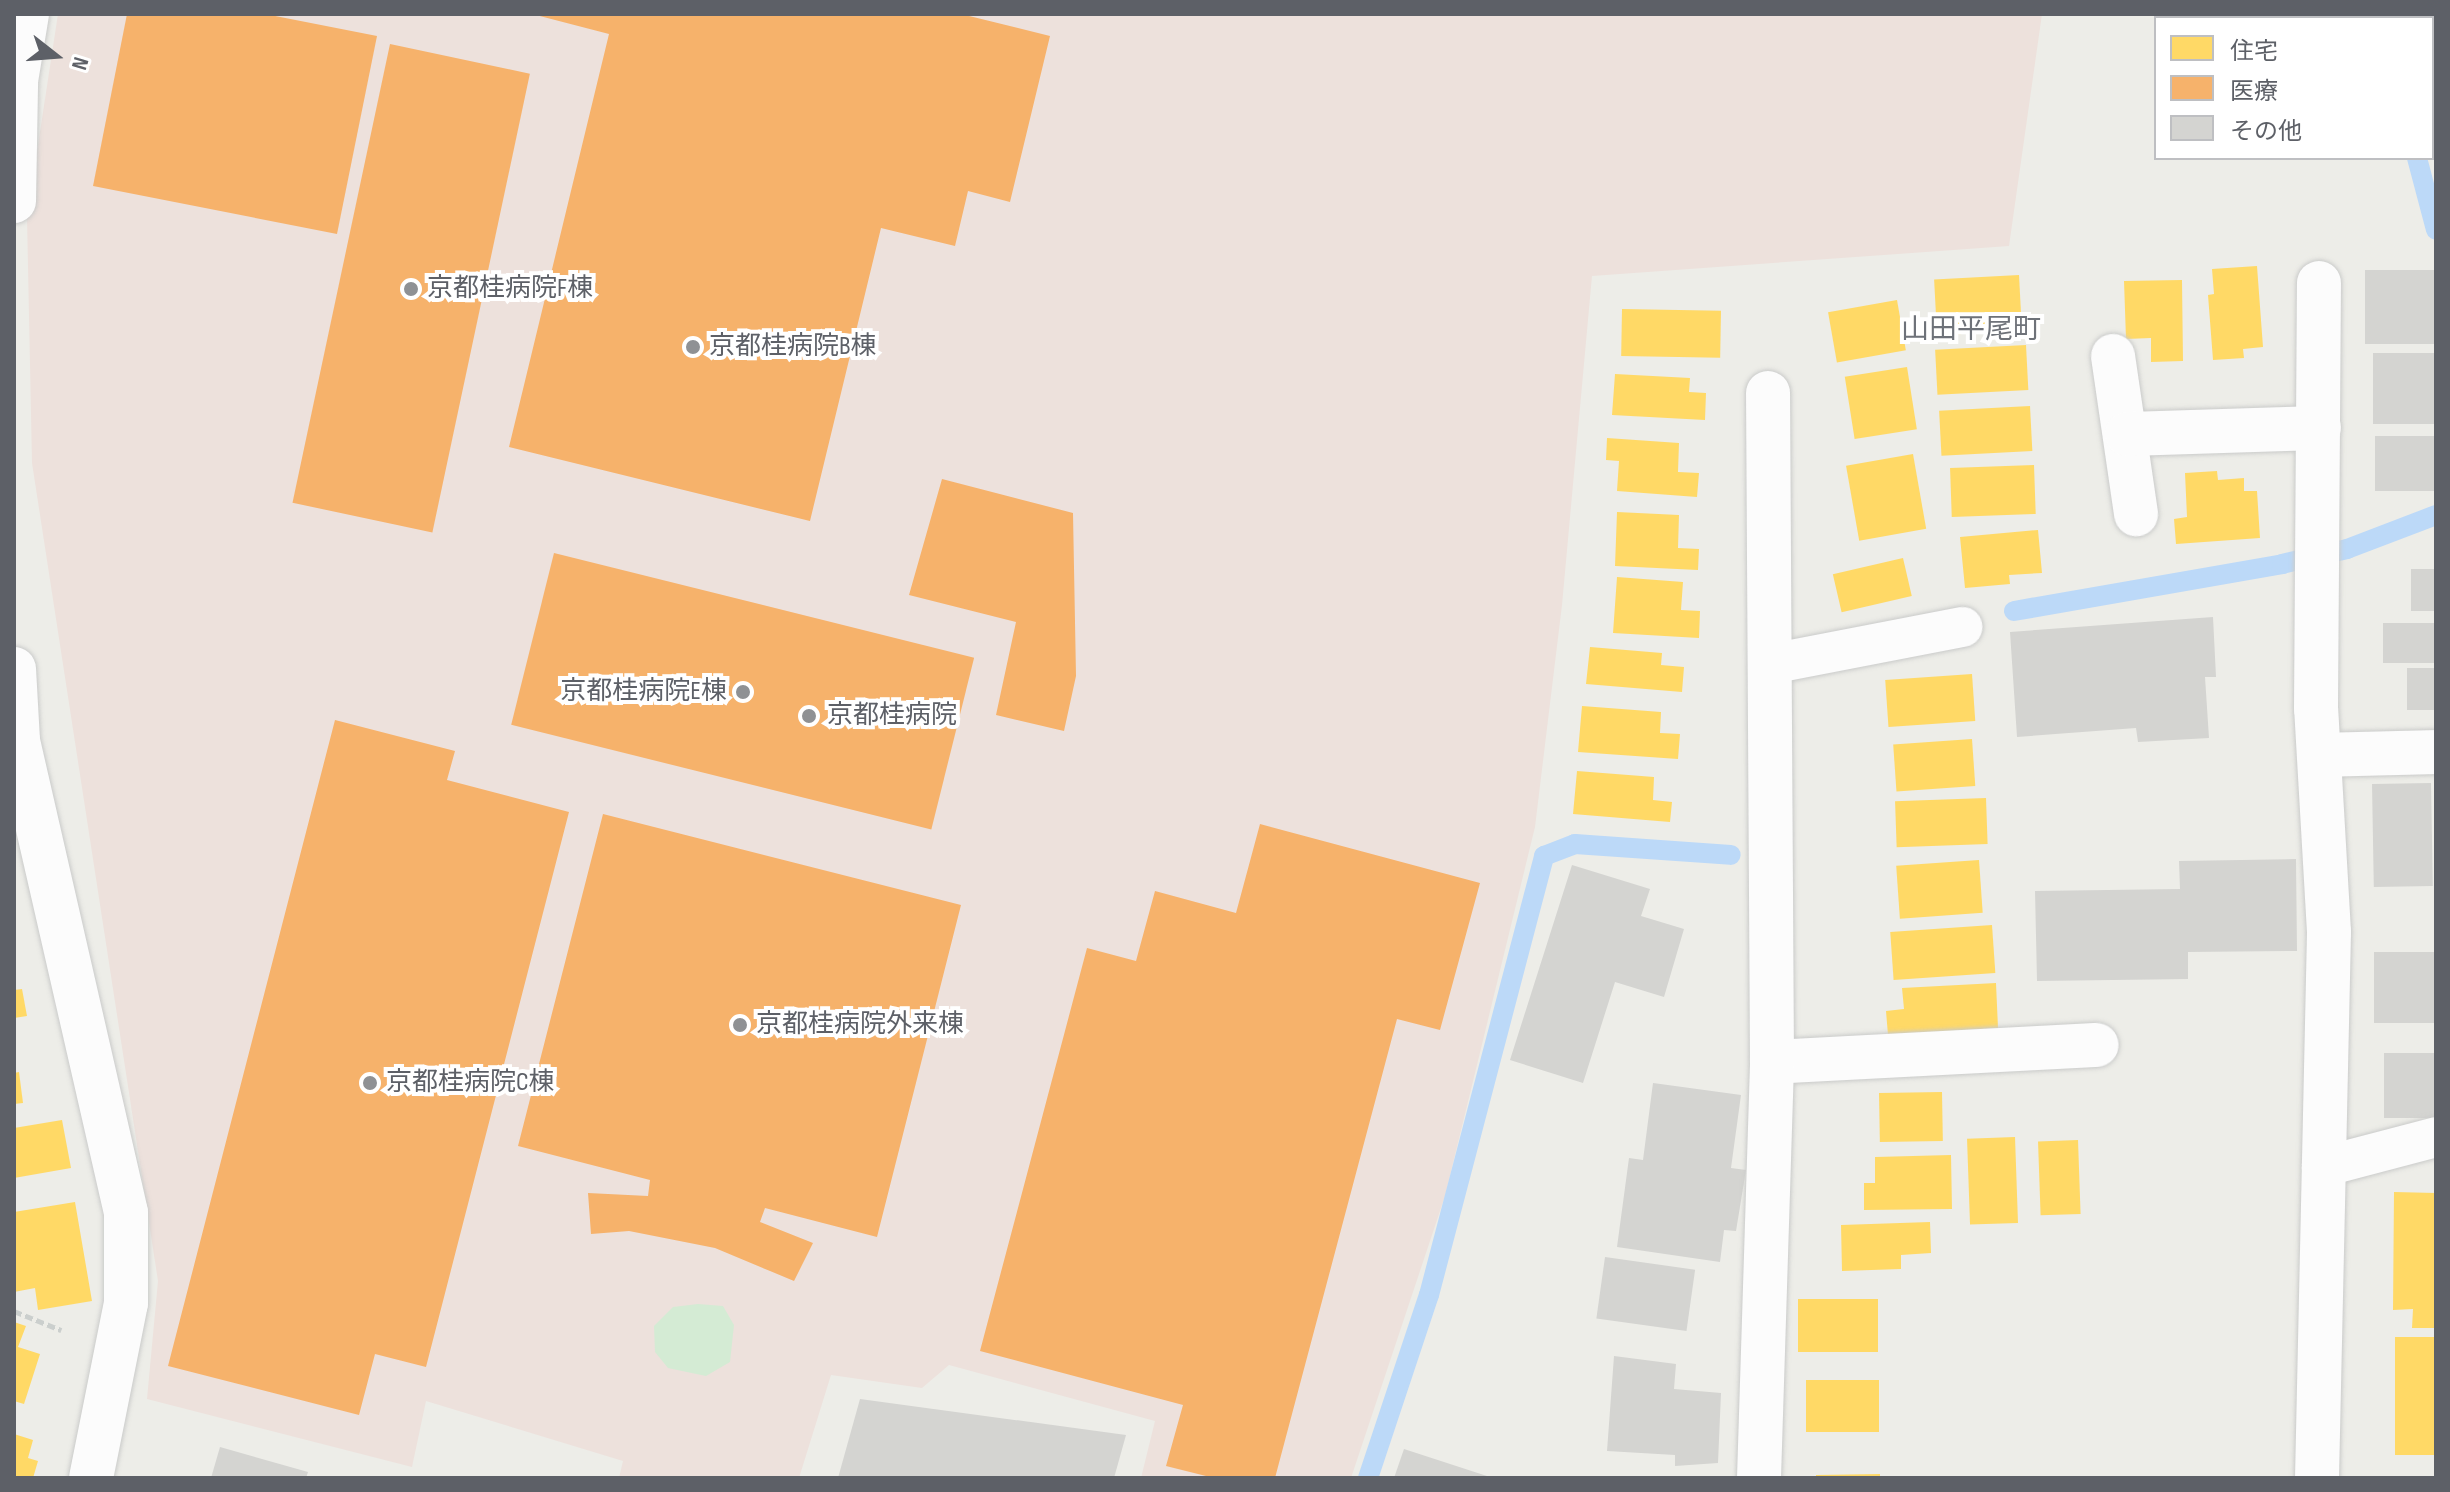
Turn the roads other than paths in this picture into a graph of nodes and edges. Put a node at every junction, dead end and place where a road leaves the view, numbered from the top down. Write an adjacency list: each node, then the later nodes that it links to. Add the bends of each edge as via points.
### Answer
1 (27, 14): 2 (street)
2 (15, 81): 3 (street)
3 (14, 201)
4 (2319, 283): 7 (street)
5 (2113, 356): 8 (street)
6 (1768, 393): 11 (street)
7 (2319, 428): 8 (street); 15 (street)
8 (2127, 434): 9 (street)
9 (2136, 514)
10 (1962, 627): 11 (lane)
11 (1770, 664): 17 (street)
12 (14, 669): 13 (street)
13 (16, 741): 20 (street, via 126,1213 126,1303)
14 (2436, 752): 15 (street)
15 (2320, 755): 19 (street, via 2329,932)
16 (2097, 1045): 17 (street)
17 (1772, 1062): 21 (street)
18 (2436, 1137): 19 (lane)
19 (2322, 1167): 22 (street)
20 (91, 1478)
21 (1759, 1478)
22 (2317, 1478)

